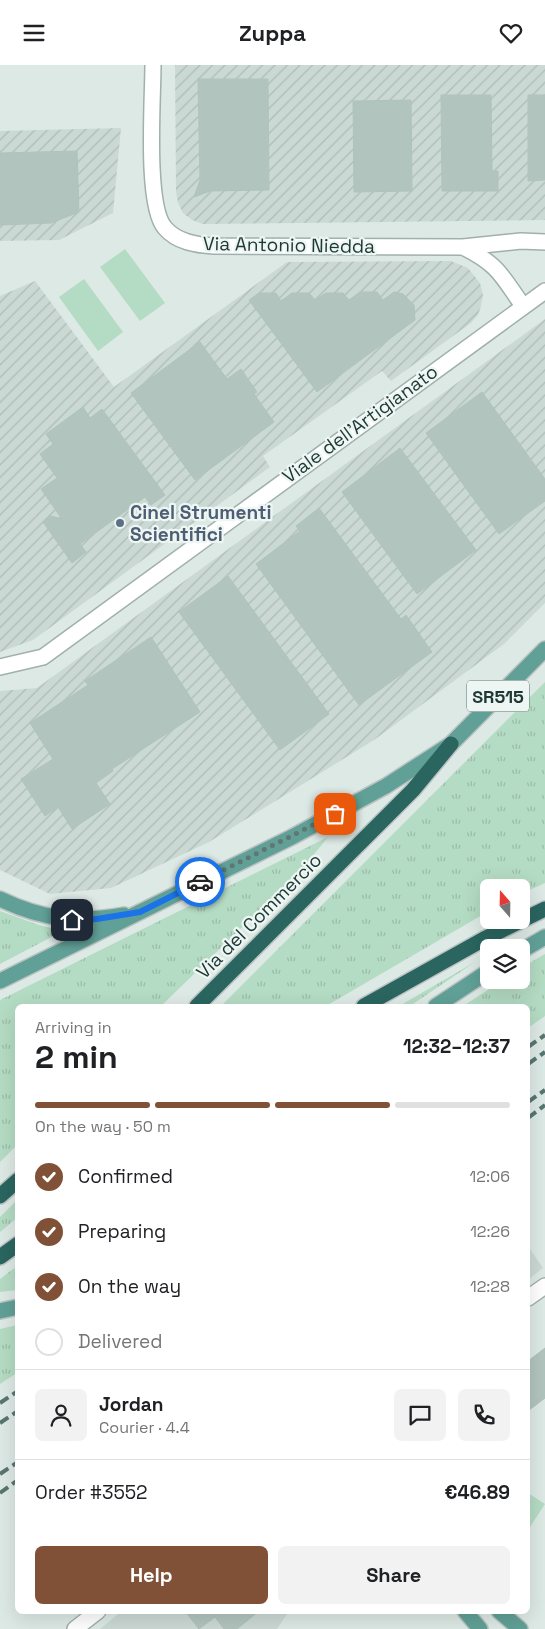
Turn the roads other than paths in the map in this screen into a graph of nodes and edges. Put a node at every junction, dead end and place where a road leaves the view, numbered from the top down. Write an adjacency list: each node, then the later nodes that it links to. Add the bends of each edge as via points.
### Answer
1 (153, 65): 3 (street, Via Antonio Niedda, via 155,205 164,227 174,237 214,246)
2 (545, 242): 3 (street, Via Antonio Niedda)
3 (463, 247): 5 (street, Via Antonio Niedda, via 487,258)
4 (545, 291): 5 (street, Viale dell'Artigianato)
5 (524, 306): 7 (street, Viale dell'Artigianato, via 43,657)
6 (545, 649): 8 (main road, Via del Commercio / SR515)
7 (0, 667)
8 (450, 744): 11 (main road, Via del Commercio / SR515, via 349,807); 16 (highway, Via del Commercio, via 413,789)
9 (0, 899): 11 (main road, via 37,914 72,920)
10 (545, 909): 17 (highway)
11 (140, 912): 15 (main road, Via del Commercio / SR515)
12 (545, 937): 13 (main road)
13 (530, 946)
14 (480, 977): 18 (main road)
15 (0, 981)
16 (199, 1004)
17 (368, 1004)
18 (439, 1004)
19 (15, 1183): 20 (highway)
20 (0, 1196)
21 (15, 1245): 22 (highway)
22 (0, 1257)
23 (545, 1286): 24 (street)
24 (530, 1297)
25 (15, 1308): 26 (main road)
26 (0, 1311)
27 (94, 1614): 30 (street)
28 (468, 1614): 31 (main road)
29 (502, 1614): 32 (main road)
30 (76, 1629)
31 (480, 1629)
32 (520, 1629)

